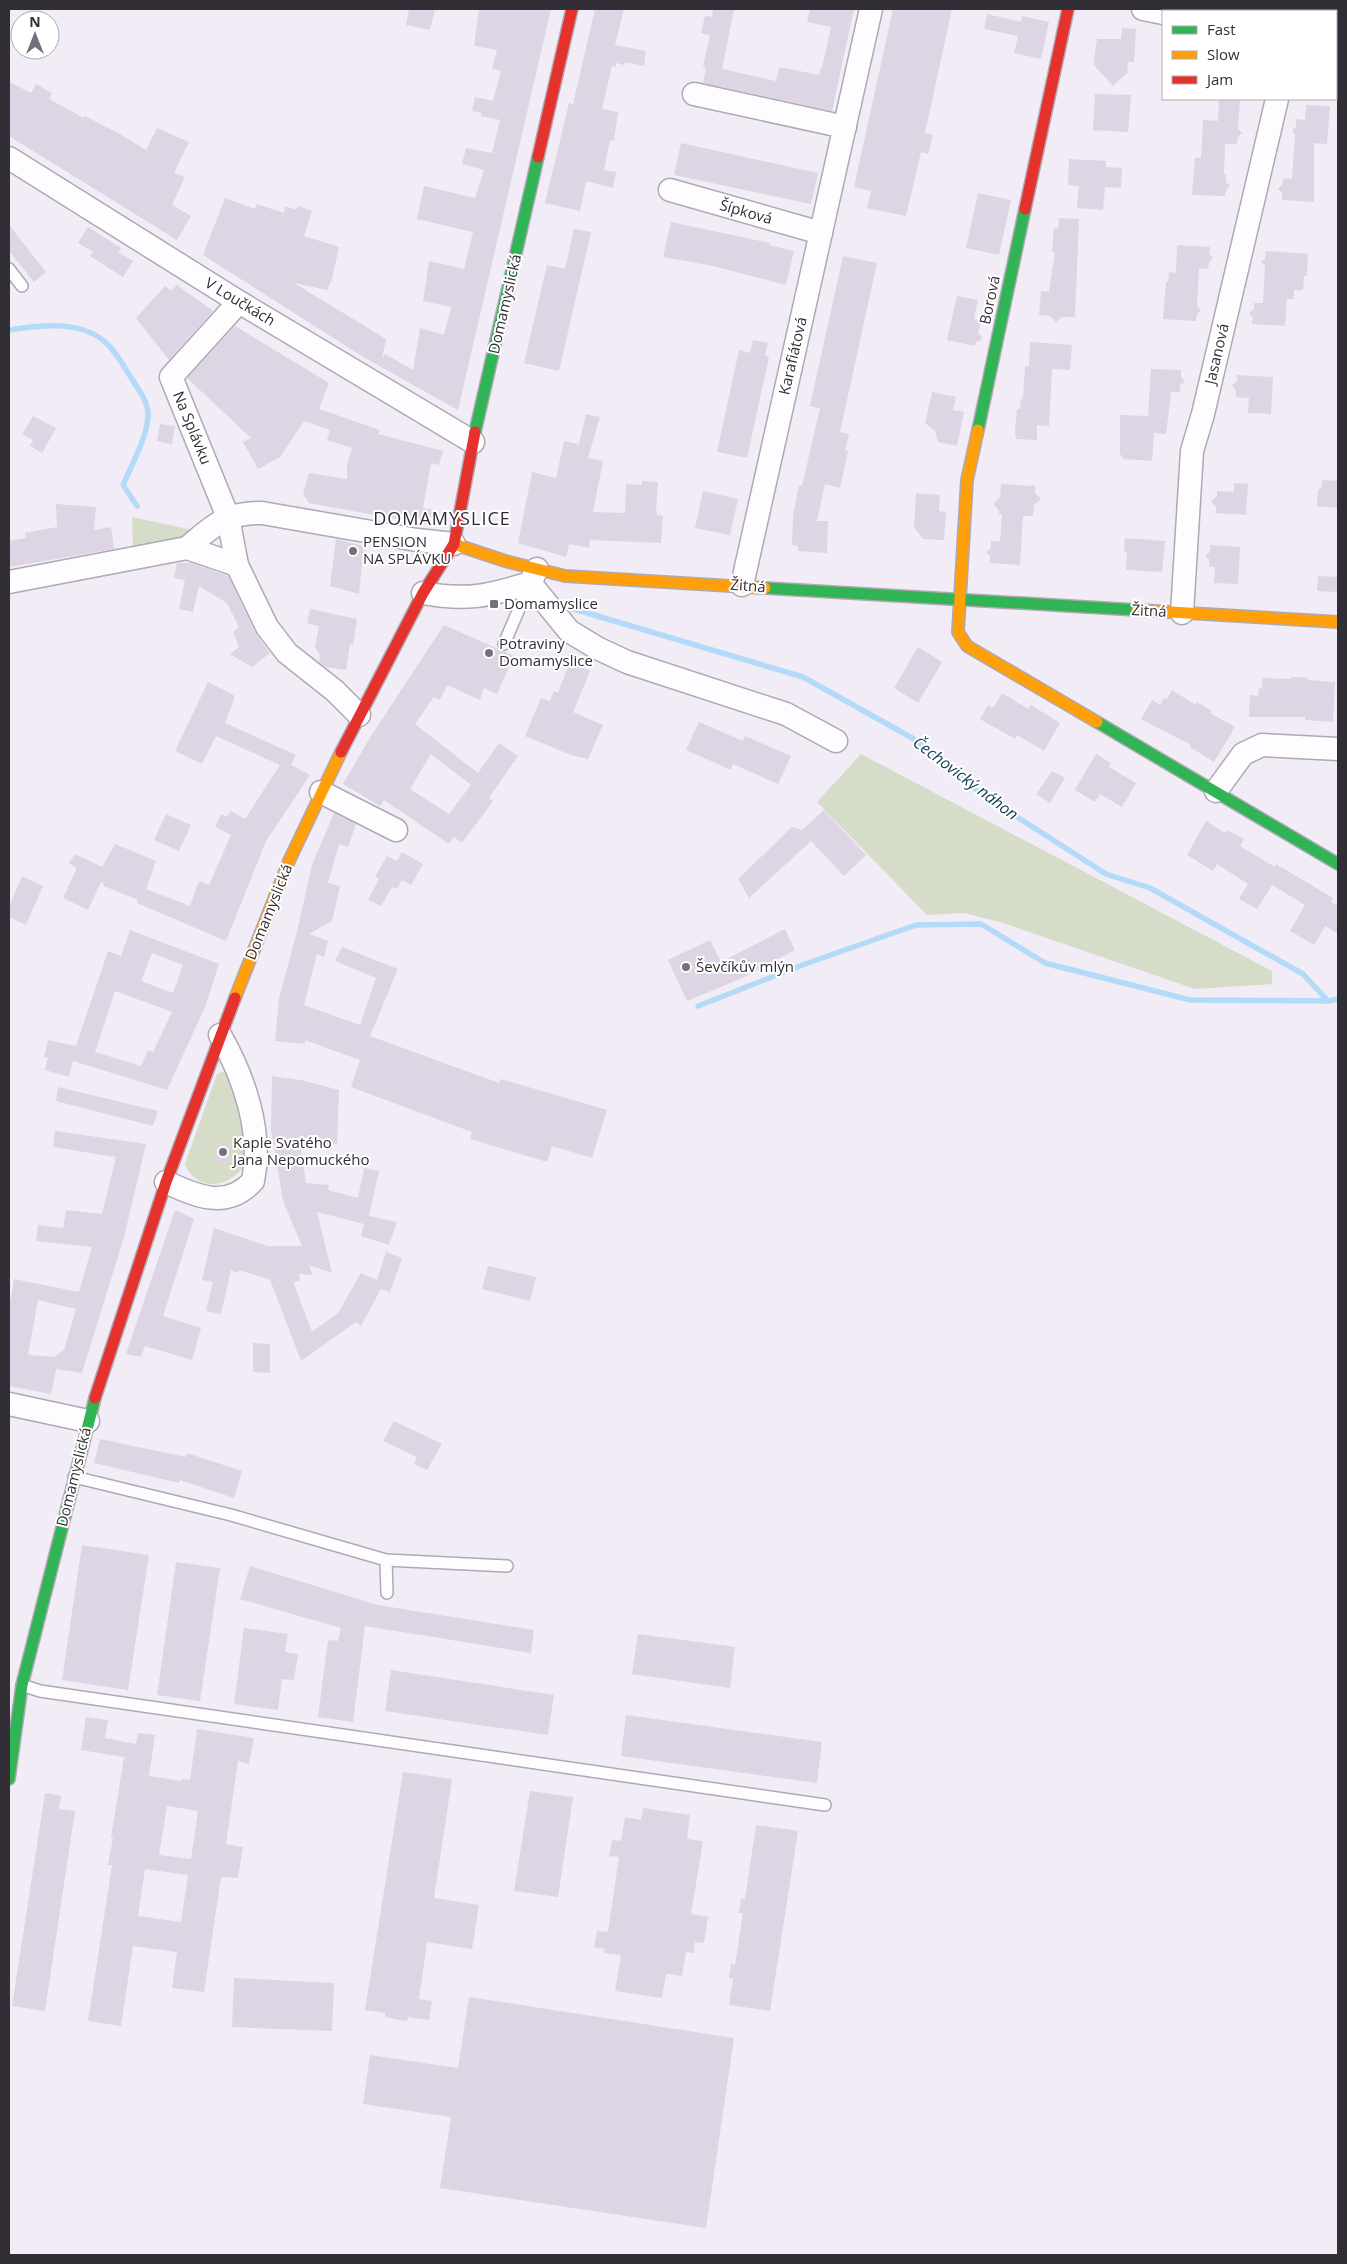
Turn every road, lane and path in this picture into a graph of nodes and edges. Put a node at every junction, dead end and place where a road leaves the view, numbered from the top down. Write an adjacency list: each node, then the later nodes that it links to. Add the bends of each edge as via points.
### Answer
1 (572, 9): 15 (street, Domamyslická)
2 (871, 9): 8 (street, Karafiátová)
3 (1068, 9): 24 (street, Borová, via 967,480)
4 (1143, 9): 5 (street)
5 (1162, 13)
6 (694, 94): 8 (street)
7 (1277, 100): 25 (street, Jasanová, via 1192,451)
8 (845, 127): 11 (street, Karafiátová)
9 (9, 158): 14 (street, V Loučkách)
10 (670, 190): 11 (street, Šípková)
11 (821, 233): 22 (street, Karafiátová)
12 (9, 269): 13 (lane)
13 (22, 286)
14 (239, 302): 15 (street, V Loučkách); 16 (street, Na Splávku, via 171,377)
15 (473, 442): 17 (street, Domamyslická)
16 (228, 516): 17 (street, via 262,513); 18 (street); 19 (street, Na Splávku)
17 (454, 544): 20 (street, Žitná, via 505,561); 23 (street, Domamyslická)
18 (187, 548): 19 (street); 21 (street)
19 (237, 565): 28 (street, Na Splávku, via 267,627 287,652 336,691)
20 (534, 576): 22 (street, Žitná); 23 (street, via 495,594 461,598); 27 (lane); 29 (street, via 569,631 597,648 627,662 786,714)
21 (9, 582)
22 (742, 585): 24 (street, Žitná)
23 (423, 593): 28 (street, Domamyslická)
24 (959, 601): 25 (street, Žitná); 31 (street, via 958,632 967,646)
25 (1182, 613): 26 (street, Žitná)
26 (1338, 622)
27 (504, 644)
28 (359, 715): 32 (street, Domamyslická)
29 (836, 741)
30 (1338, 749): 31 (street, via 1262,745 1243,754)
31 (1216, 791): 34 (street)
32 (321, 792): 33 (street); 35 (street, Domamyslická, via 289,861)
33 (396, 830)
34 (1338, 864)
35 (220, 1035): 36 (street, Domamyslická); 36 (street, via 238,1072 249,1107 255,1157 253,1181 238,1194 218,1199)
36 (166, 1182): 38 (street, Domamyslická)
37 (9, 1404): 38 (street)
38 (88, 1421): 39 (street, Domamyslická)
39 (74, 1477): 40 (lane, via 231,1515); 43 (street, Domamyslická)
40 (386, 1560): 41 (lane); 42 (lane)
41 (507, 1566)
42 (388, 1593)
43 (22, 1685): 44 (street, Domamyslická); 45 (lane, via 40,1691)
44 (9, 1778)
45 (826, 1805)

